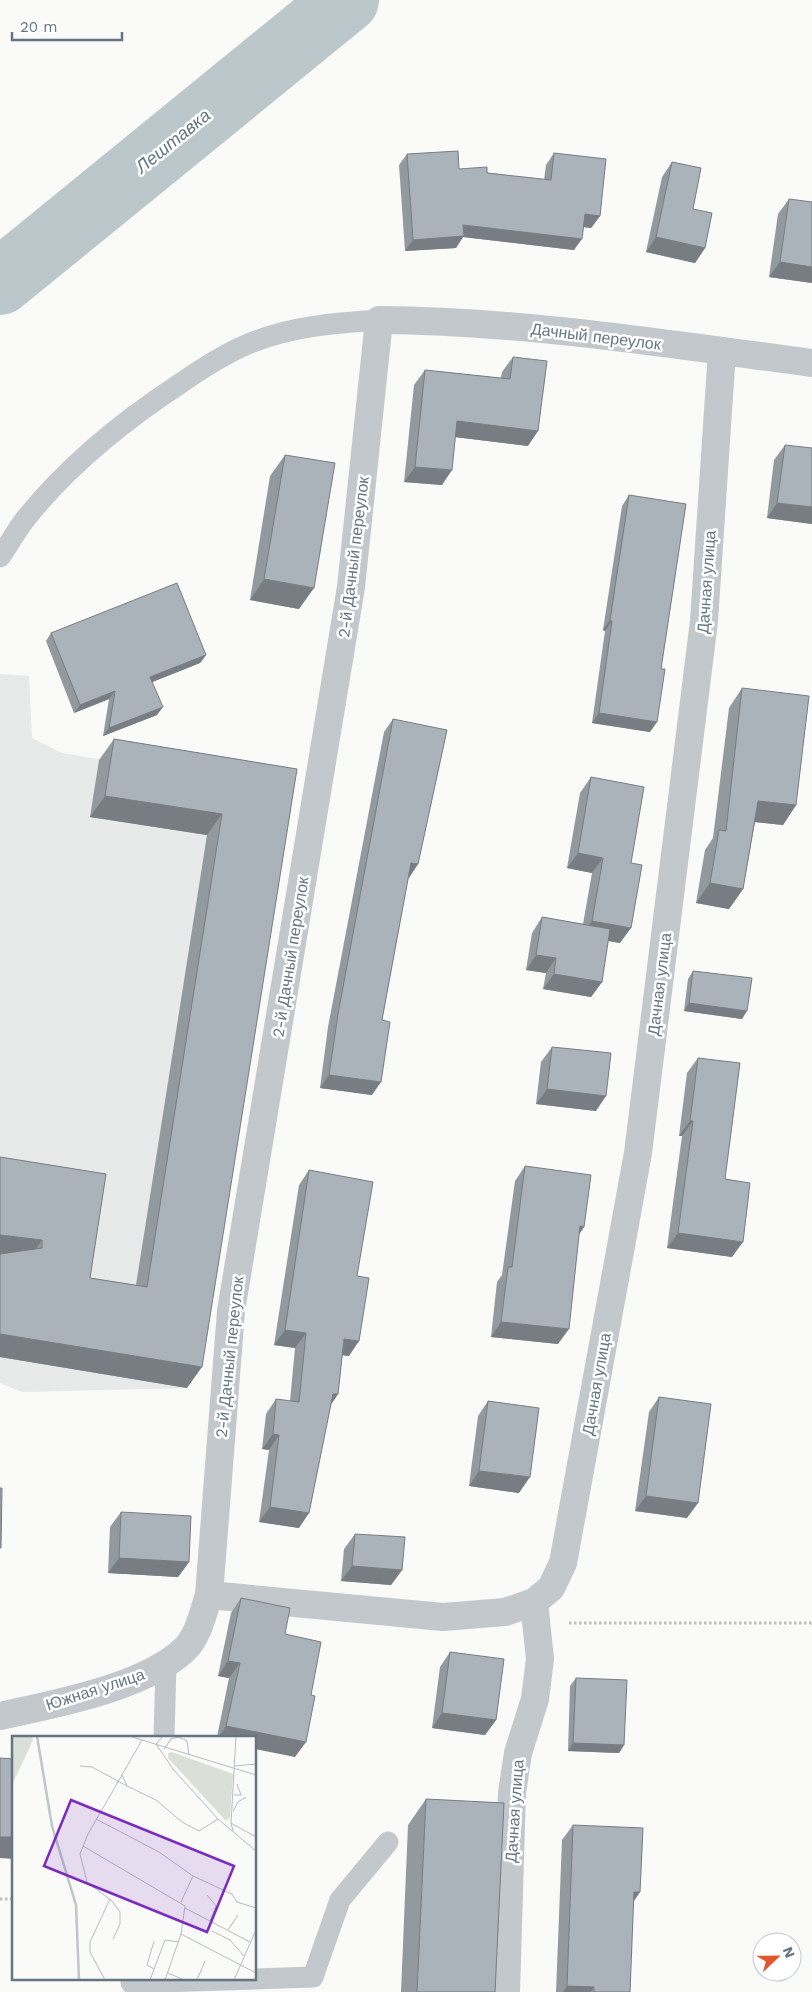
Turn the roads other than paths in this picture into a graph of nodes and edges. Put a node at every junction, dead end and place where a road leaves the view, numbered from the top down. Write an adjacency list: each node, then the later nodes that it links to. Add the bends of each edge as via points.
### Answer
1 (379, 320): 2 (street, Дачный переулок, via 433,320 522,327); 4 (lane, via 325,324 287,332 221,356 142,408 64,476 23,522); 5 (street, 2-й Дачный переулок, via 351,587 231,1311)
2 (722, 351): 3 (street, Дачный переулок); 6 (street, Дачная улица, via 704,621 638,1153 563,1563 551,1588)
3 (812, 363)
4 (0, 557)
5 (209, 1595): 6 (street, Дачная улица, via 443,1617 505,1612); 7 (street, Южная улица, via 199,1626 185,1649)
6 (534, 1602): 14 (street, Дачная улица, via 540,1659 535,1699 518,1753 512,1793)
7 (166, 1664): 8 (street, Южная улица, via 130,1681 73,1699); 9 (lane)
8 (0, 1716)
9 (164, 1736)
10 (388, 1842): 11 (lane, via 340,1900 313,1977)
11 (256, 1979)
12 (235, 1980): 13 (lane)
13 (132, 1984)
14 (506, 1992)

